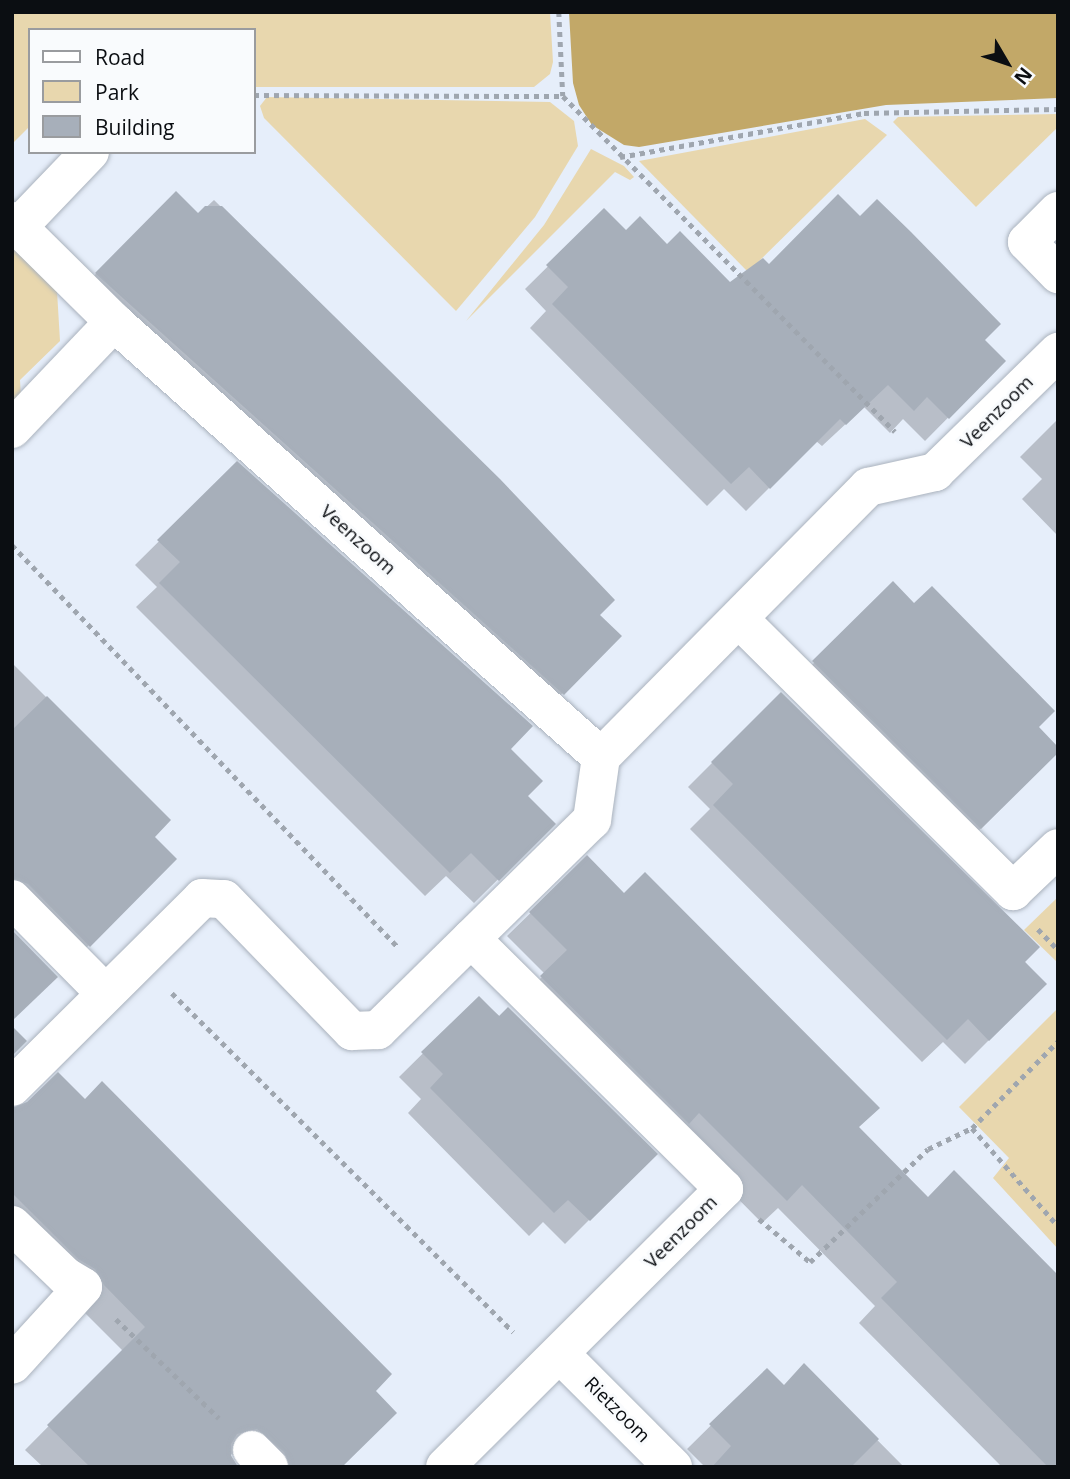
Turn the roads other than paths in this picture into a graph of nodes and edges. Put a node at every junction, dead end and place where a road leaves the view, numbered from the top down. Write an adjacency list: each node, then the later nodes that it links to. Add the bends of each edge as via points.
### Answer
1 (88, 154): 3 (street, Veenzoom)
2 (1058, 211): 4 (street, via 1027,242)
3 (15, 224): 5 (street, Veenzoom)
4 (1058, 274)
5 (114, 322): 7 (street); 9 (street, Veenzoom)
6 (1058, 352): 8 (street, Veenzoom, via 935,472 867,487)
7 (12, 429)
8 (740, 620): 9 (street); 10 (street, via 1013,891)
9 (601, 757): 12 (street, via 592,820)
10 (1058, 848)
11 (12, 899): 13 (street)
12 (471, 939): 13 (street, via 378,1030 352,1031 224,899 202,898); 16 (street, Veenzoom, via 724,1189)
13 (105, 993): 14 (street)
14 (12, 1087)
15 (12, 1224): 17 (street, via 65,1276 83,1287)
16 (554, 1360): 18 (street, Veenzoom); 19 (street, Rietzoom)
17 (12, 1365)
18 (445, 1467)
19 (673, 1467)

